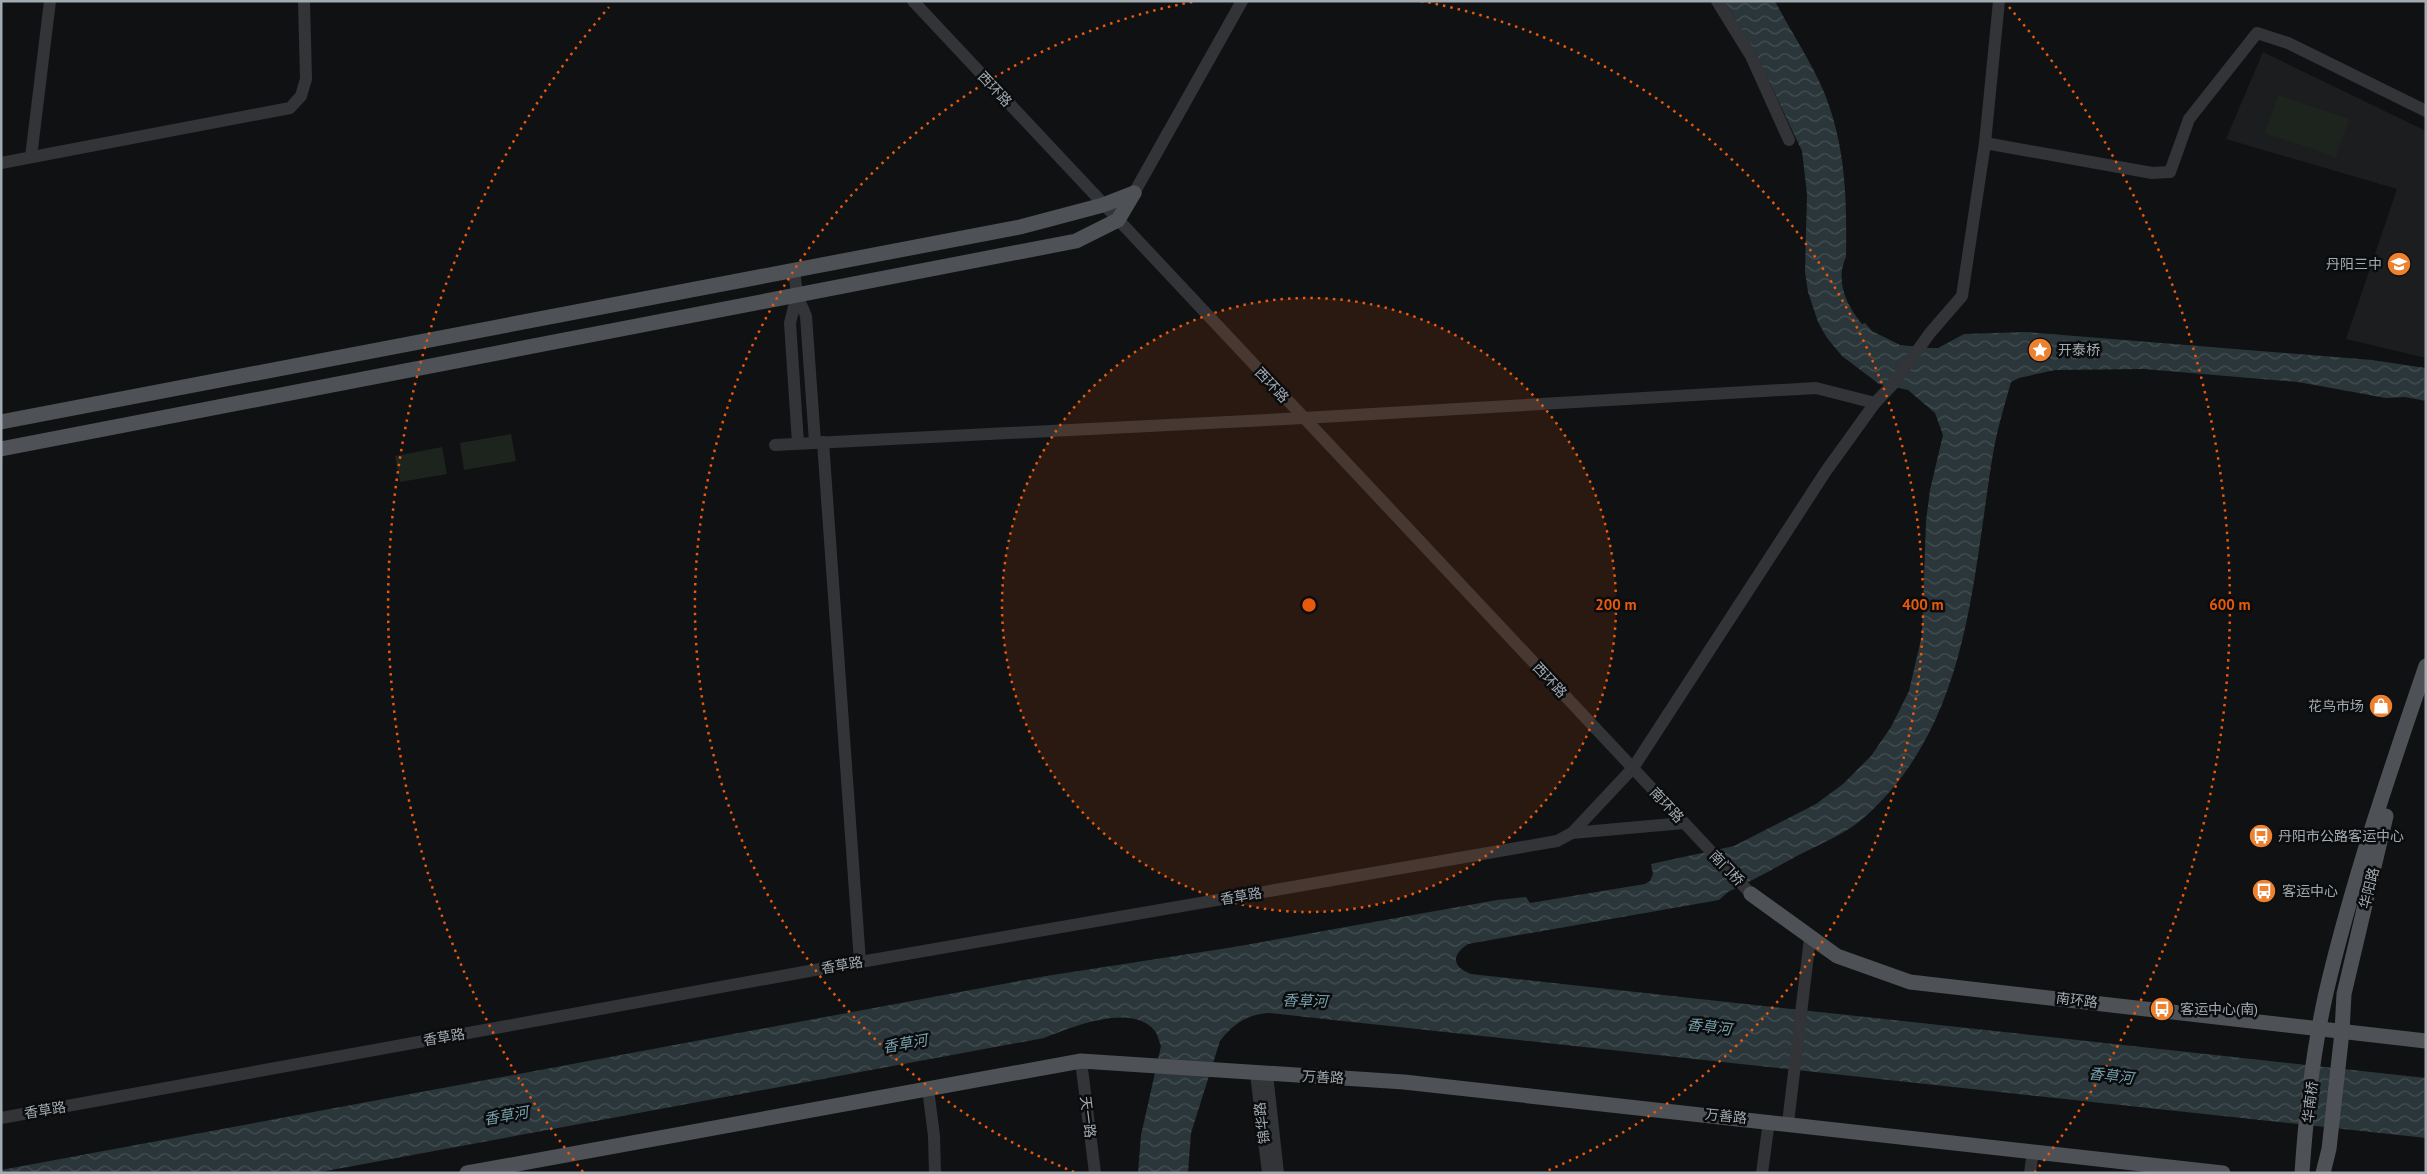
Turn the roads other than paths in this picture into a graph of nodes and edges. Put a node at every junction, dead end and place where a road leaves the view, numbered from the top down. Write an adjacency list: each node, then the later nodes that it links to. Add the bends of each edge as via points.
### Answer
1 (50, 1): 10 (street)
2 (304, 1): 10 (street, via 306,79 301,96 290,108)
3 (912, 1): 13 (street, 西环路)
4 (1242, 1): 12 (street)
5 (1717, 1): 8 (street, via 1751,56)
6 (1999, 1): 9 (street)
7 (2426, 111): 9 (street, via 2288,43 2257,34 2189,119 2170,172 2152,172)
8 (1789, 140)
9 (1985, 143): 17 (street, via 1962,296)
10 (30, 157): 11 (street)
11 (1, 163)
12 (1134, 193): 13 (main road); 14 (main road)
13 (1103, 204): 14 (street, 西环路); 15 (main road, via 1020,227)
14 (1118, 220): 16 (main road, via 1076,241); 18 (street, 西环路)
15 (794, 270): 16 (street); 19 (main road)
16 (797, 295): 20 (street, via 806,316); 21 (street, via 790,323); 23 (main road)
17 (1875, 403): 18 (street, via 1816,388); 26 (street, via 1826,471)
18 (1304, 418): 20 (street); 26 (street, 西环路)
19 (1, 422)
20 (819, 442): 21 (street); 32 (street)
21 (798, 443): 22 (street)
22 (775, 444)
23 (1, 449)
24 (2426, 666): 33 (main road, 华南桥, via 2393,760 2358,878)
25 (2426, 689): 34 (main road, 华阳路, via 2396,778 2344,994)
26 (1633, 768): 27 (street, 南环路); 28 (street)
27 (1684, 822): 28 (street, 香草路); 29 (street, 南环路)
28 (1572, 833): 32 (street, 香草路, via 1557,841)
29 (1702, 842): 30 (street, 南门桥)
30 (1751, 894): 31 (main road, 南环路)
31 (1810, 938): 33 (main road, 南环路, via 1837,956 1910,982); 42 (street)
32 (860, 962): 40 (street, 香草路)
33 (2319, 1029): 34 (main road, 南环路); 52 (main road, 华南桥)
34 (2342, 1032): 35 (main road, 南环路); 36 (main road, 华阳路)
35 (2426, 1041)
36 (2338, 1060): 53 (main road, 华南桥, via 2329,1149)
37 (1081, 1061): 38 (main road, 万善路); 39 (main road, 万善路); 46 (street, 天一路)
38 (1262, 1074): 41 (main road, 万善路, via 1404,1082); 47 (street, 锦华路); 48 (street, 锦华路)
39 (928, 1089): 44 (main road, 万善路); 45 (street)
40 (1, 1118)
41 (1769, 1121): 42 (main road, 万善路); 49 (street)
42 (1788, 1123): 43 (main road, 万善路)
43 (2033, 1151): 50 (street); 51 (main road, 万善路)
44 (467, 1173)
45 (935, 1173)
46 (1095, 1173)
47 (1268, 1173)
48 (1278, 1173)
49 (1762, 1173)
50 (2030, 1173)
51 (2222, 1173)
52 (2302, 1173)
53 (2323, 1173)

